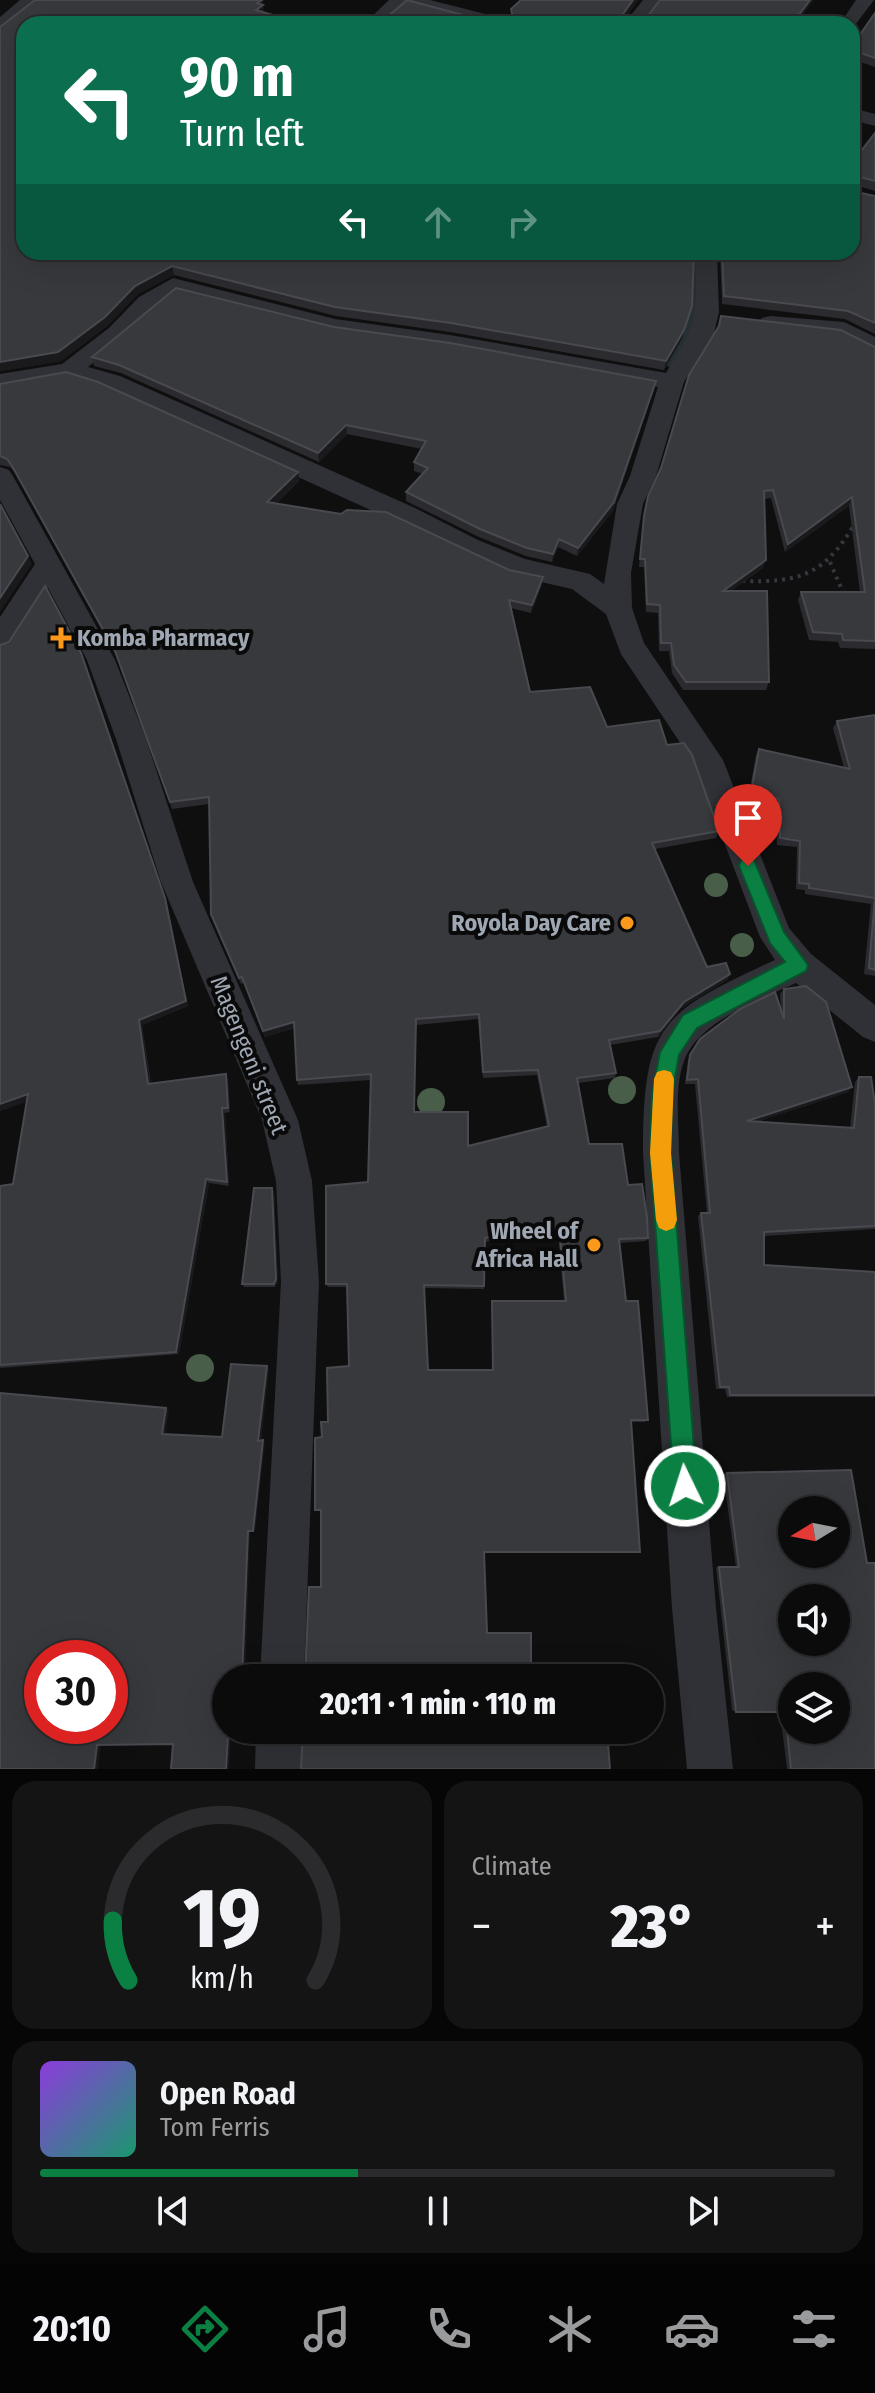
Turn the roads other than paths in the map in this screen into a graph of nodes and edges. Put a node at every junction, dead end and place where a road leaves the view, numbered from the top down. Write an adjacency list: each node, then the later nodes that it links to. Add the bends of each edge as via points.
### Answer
1 (31, 0): 10 (street)
2 (400, 0): 6 (street)
3 (409, 0): 7 (street)
4 (653, 0): 8 (street)
5 (856, 13): 9 (street)
6 (382, 16)
7 (471, 16)
8 (640, 16)
9 (875, 20)
10 (0, 26)
11 (709, 260): 12 (street)
12 (729, 316): 13 (street, via 844,329); 16 (street, via 702,333)
13 (875, 347)
14 (69, 370): 15 (street); 16 (street, via 173,285 335,326); 19 (street, via 111,382 520,568 580,581)
15 (0, 382)
16 (672, 382): 19 (street, via 630,504 617,573)
17 (0, 476): 18 (street, Magengeni street)
18 (49, 564): 20 (street); 23 (street, Magengeni street, via 101,660 177,882 280,1120 294,1181 300,1282)
19 (618, 608): 21 (street, via 631,646 708,760 766,917)
20 (0, 640)
21 (799, 965): 22 (street); 26 (street, via 690,1022 669,1052 662,1095 661,1153)
22 (875, 1026)
23 (283, 1664)
24 (279, 1744): 25 (street)
25 (278, 1769)
26 (710, 1769)

